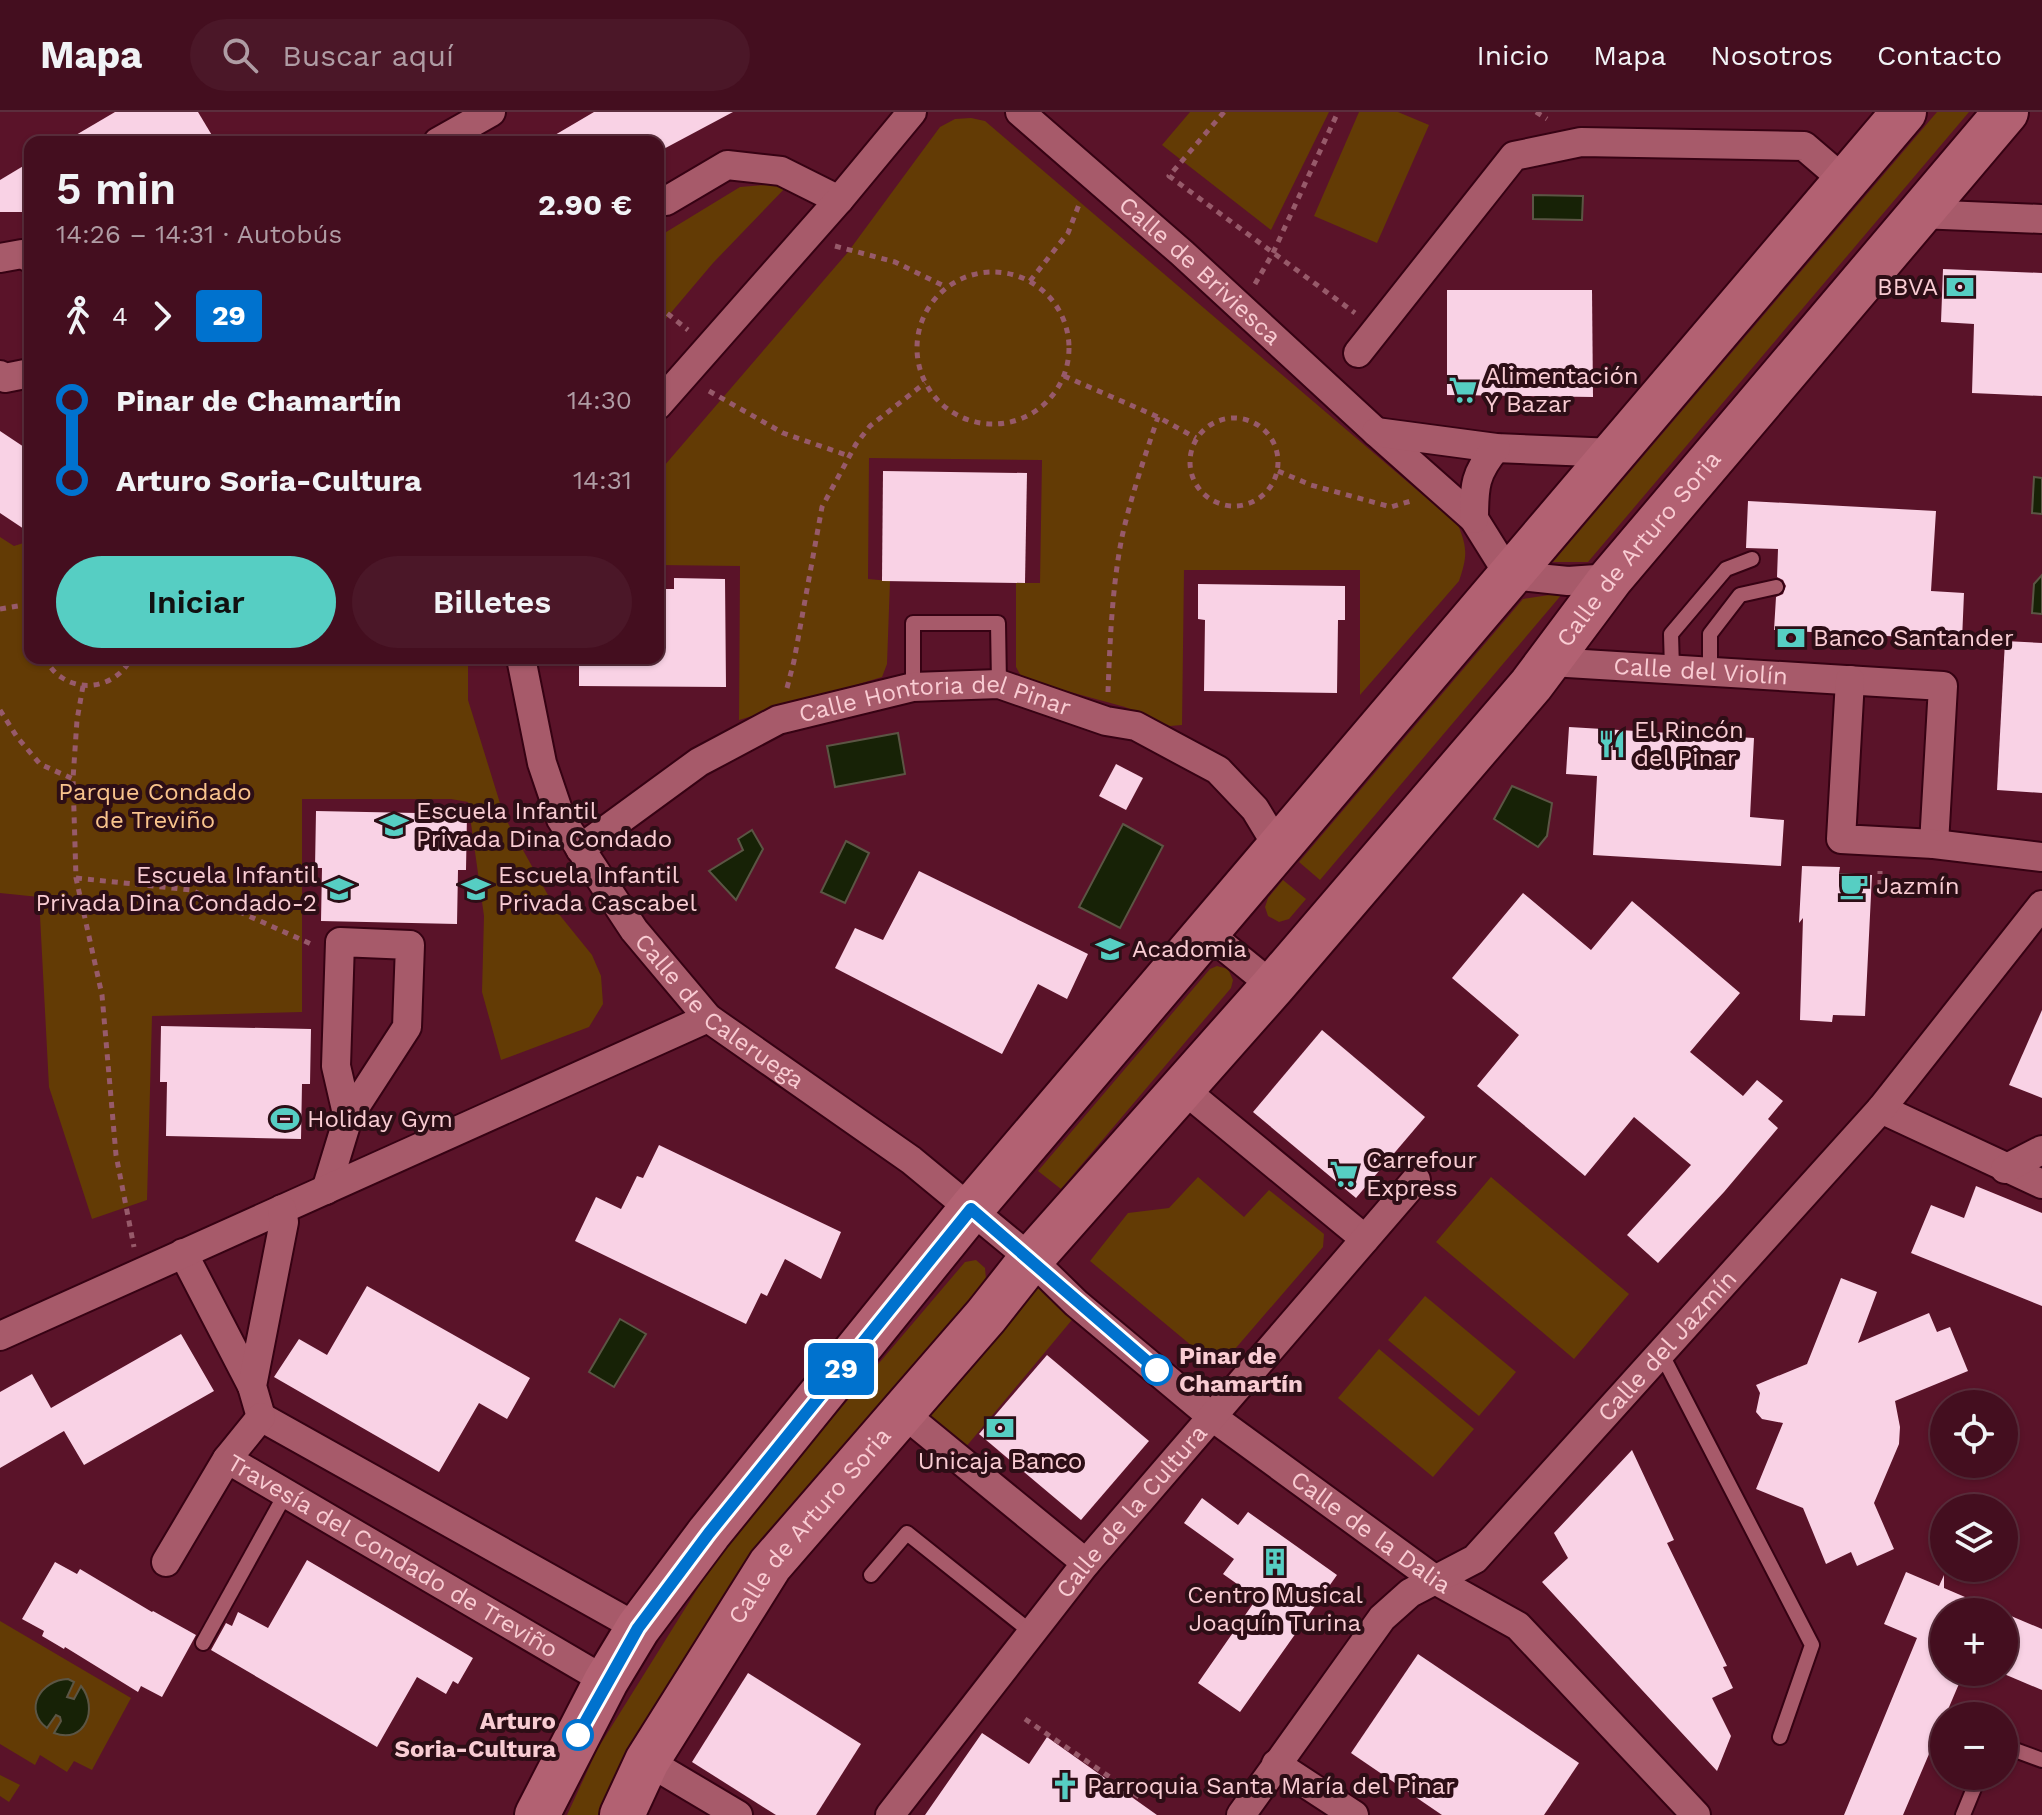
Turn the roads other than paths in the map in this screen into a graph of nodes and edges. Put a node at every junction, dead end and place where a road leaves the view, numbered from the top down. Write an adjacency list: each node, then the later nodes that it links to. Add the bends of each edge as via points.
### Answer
1 (491, 112): 6 (street)
2 (912, 112): 8 (street)
3 (1020, 112): 18 (street, Calle de Briviesca)
4 (1904, 112): 7 (main road)
5 (2006, 112): 10 (main road, Calle de Arturo Soria)
6 (449, 136)
7 (1846, 182): 14 (street, via 1804,146 1581,142 1514,156); 20 (main road)
8 (839, 200): 9 (street, via 781,171 727,165); 17 (street)
9 (666, 201)
10 (1919, 214): 11 (street); 24 (main road, Calle de Arturo Soria)
11 (2042, 219)
12 (24, 255): 13 (street)
13 (0, 258)
14 (1358, 353)
15 (24, 374): 16 (street)
16 (0, 375)
17 (664, 398)
18 (1376, 432): 19 (street); 21 (street, Calle de Briviesca)
19 (1496, 448): 20 (street); 21 (street, via 1480,468)
20 (1615, 453): 23 (main road)
21 (1474, 519): 23 (street, Calle de Briviesca)
22 (1752, 559): 28 (lane, via 1726,569 1671,634)
23 (1509, 575): 24 (street, via 1568,581); 34 (main road)
24 (1611, 578): 26 (main road, Calle de Arturo Soria)
25 (1776, 587): 29 (lane, via 1740,595 1725,614 1710,634)
26 (1551, 662): 28 (street, Calle del Violín); 39 (main road, Calle de Arturo Soria)
27 (522, 664): 35 (street, Calle de Caleruega, via 542,763 561,819)
28 (1672, 669): 29 (street, Calle del Violín)
29 (1710, 672): 30 (street, Calle del Violín)
30 (1850, 680): 33 (street, Calle del Violín, via 1943,686); 33 (street, via 1841,839)
31 (999, 684): 32 (street, Calle Hontoria del Pinar); 32 (lane, via 998,623 913,623); 34 (street, Calle Hontoria del Pinar, via 1106,721 1136,726 1218,770 1255,809)
32 (913, 687): 35 (street, Calle Hontoria del Pinar, via 778,720 699,762)
33 (1934, 844): 36 (street)
34 (1278, 847): 38 (main road)
35 (580, 849): 40 (street, Calle de Caleruega, via 634,930)
36 (2042, 857)
37 (2042, 905): 42 (street, Calle del Jazmín)
38 (1205, 931): 39 (street); 50 (main road)
39 (1273, 986): 41 (main road, Calle de Arturo Soria)
40 (708, 1018): 48 (street); 50 (street, Calle de Caleruega, via 911,1160)
41 (1182, 1088): 51 (street); 53 (main road, Calle de Arturo Soria)
42 (1881, 1109): 45 (street); 55 (street, Calle del Jazmín)
43 (348, 1118): 43 (street, via 336,1066 340,942 410,945 407,1027); 48 (street)
44 (2042, 1150): 45 (street)
45 (2005, 1169): 47 (street)
46 (1416, 1180): 51 (street, Calle de la Cultura)
47 (2042, 1184)
48 (326, 1190): 49 (street)
49 (282, 1209): 52 (street); 56 (street, via 284,1222)
50 (971, 1209): 53 (street); 66 (main road)
51 (1365, 1239): 58 (street, Calle de la Cultura)
52 (183, 1253): 54 (street); 56 (street)
53 (1031, 1259): 57 (main road, Calle de Arturo Soria); 58 (street, Calle de la Dalia)
54 (3, 1328)
55 (1660, 1351): 65 (street, Calle del Jazmín, via 1475,1559); 70 (lane, via 1812,1645)
56 (252, 1386): 59 (street)
57 (903, 1413): 63 (street); 73 (main road, Calle de Arturo Soria, via 770,1565)
58 (1211, 1416): 63 (street, Calle de la Cultura); 65 (street, Calle de la Dalia)
59 (261, 1417): 60 (street, Travesía del Condado de Treviño); 66 (street, Travesía del Condado de Treviño)
60 (227, 1459): 61 (street, Travesía del Condado de Treviño); 62 (street)
61 (286, 1493): 68 (lane); 69 (street, Travesía del Condado de Treviño)
62 (166, 1562)
63 (1086, 1563): 67 (street, Calle de la Cultura)
64 (871, 1575): 67 (lane, via 907,1533)
65 (1437, 1581): 74 (street, Calle del Jazmín, via 1410,1593 1382,1618); 82 (street, Calle de la Dalia, via 1518,1626)
66 (638, 1628): 69 (main road)
67 (1031, 1632): 79 (street, Calle de la Cultura)
68 (203, 1643)
69 (606, 1681): 76 (main road)
70 (1780, 1737)
71 (2018, 1751): 72 (lane)
72 (2042, 1760)
73 (647, 1761): 77 (main road, Calle de Arturo Soria); 78 (street)
74 (1276, 1764): 80 (street, Calle del Jazmín); 81 (street)
75 (1973, 1790): 83 (lane)
76 (537, 1815)
77 (622, 1815)
78 (738, 1815)
79 (890, 1815)
80 (1241, 1815)
81 (1354, 1815)
82 (1696, 1815)
83 (1963, 1815)

